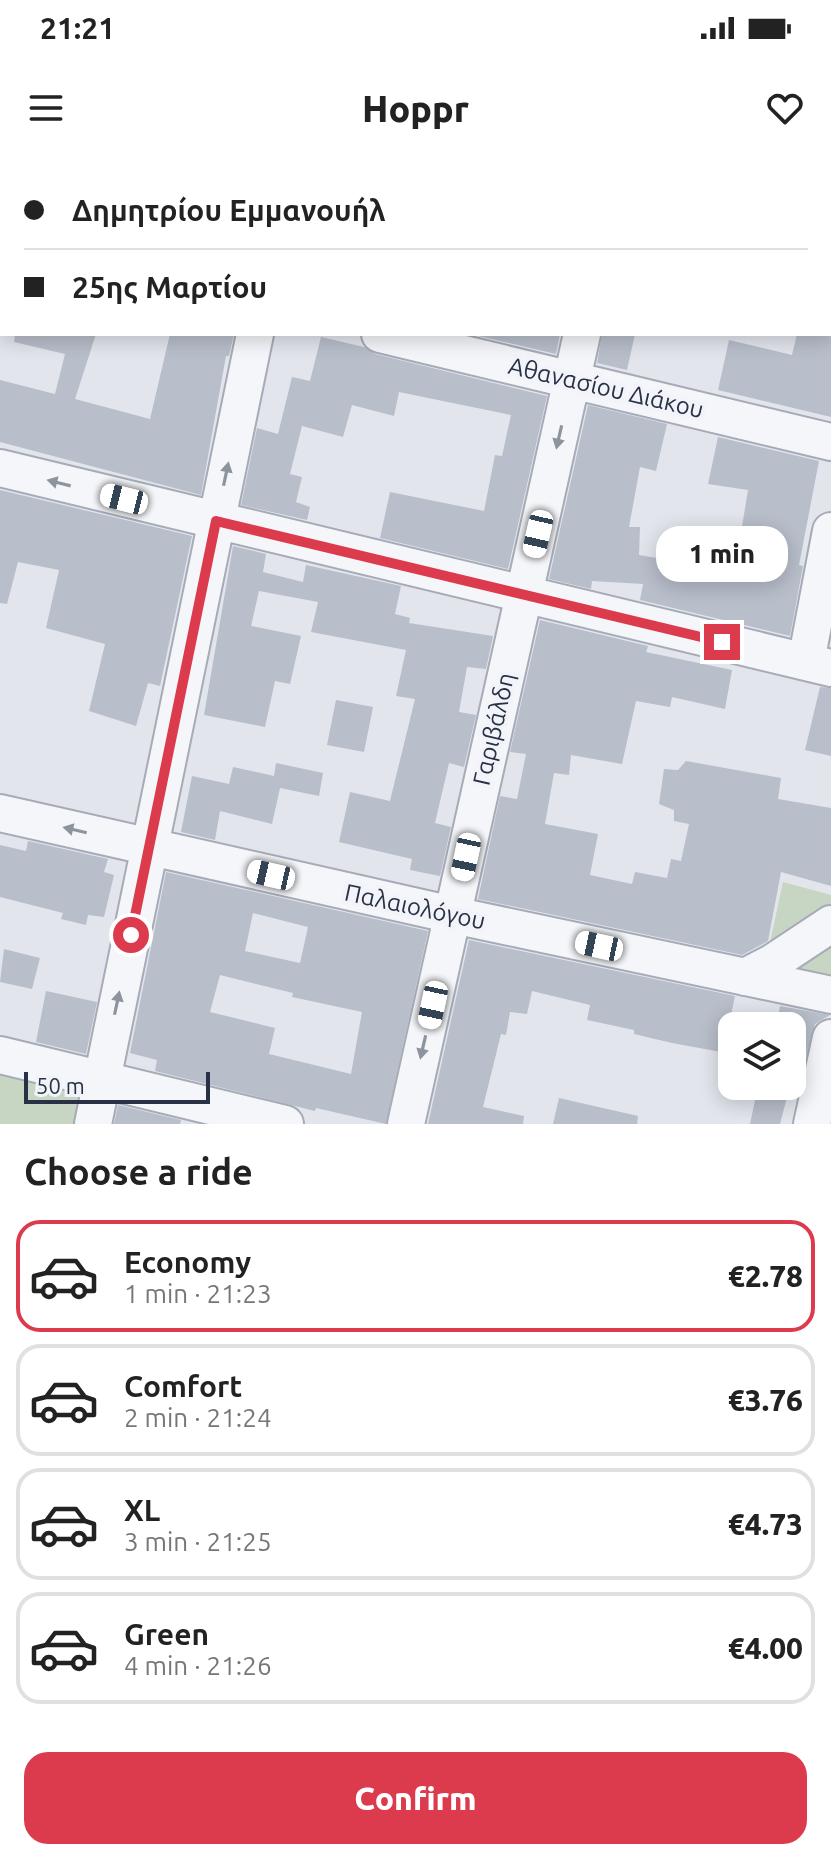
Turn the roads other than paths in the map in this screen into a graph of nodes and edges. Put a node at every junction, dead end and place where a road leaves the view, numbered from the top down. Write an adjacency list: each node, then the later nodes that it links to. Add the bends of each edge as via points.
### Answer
1 (255, 336): 7 (street, one-way to 1)
2 (388, 336): 4 (street, Αθανασίου Διάκου)
3 (582, 336): 4 (street, Γαριβάλδη)
4 (572, 381): 5 (street, Αθανασίου Διάκου); 9 (street, Γαριβάλδη, one-way to 9)
5 (831, 442)
6 (0, 468): 7 (street, one-way to 6)
7 (216, 521): 9 (street); 12 (street)
8 (831, 531): 10 (street)
9 (524, 595): 10 (street); 13 (street, Γαριβάλδη)
10 (819, 665)
11 (0, 813): 12 (street, Παλαιολόγου, one-way to 11)
12 (149, 848): 13 (street, Παλαιολόγου); 19 (street, one-way to 12)
13 (453, 915): 15 (street, Παλαιολόγου); 22 (street, Γαριβάλδη, one-way to 22)
14 (816, 933): 15 (street)
15 (745, 977): 16 (street, Παλαιολόγου)
16 (831, 995)
17 (831, 1038): 23 (street)
18 (0, 1055): 19 (street)
19 (102, 1079): 20 (street); 21 (street)
20 (93, 1124)
21 (285, 1124)
22 (406, 1124)
23 (812, 1124)

